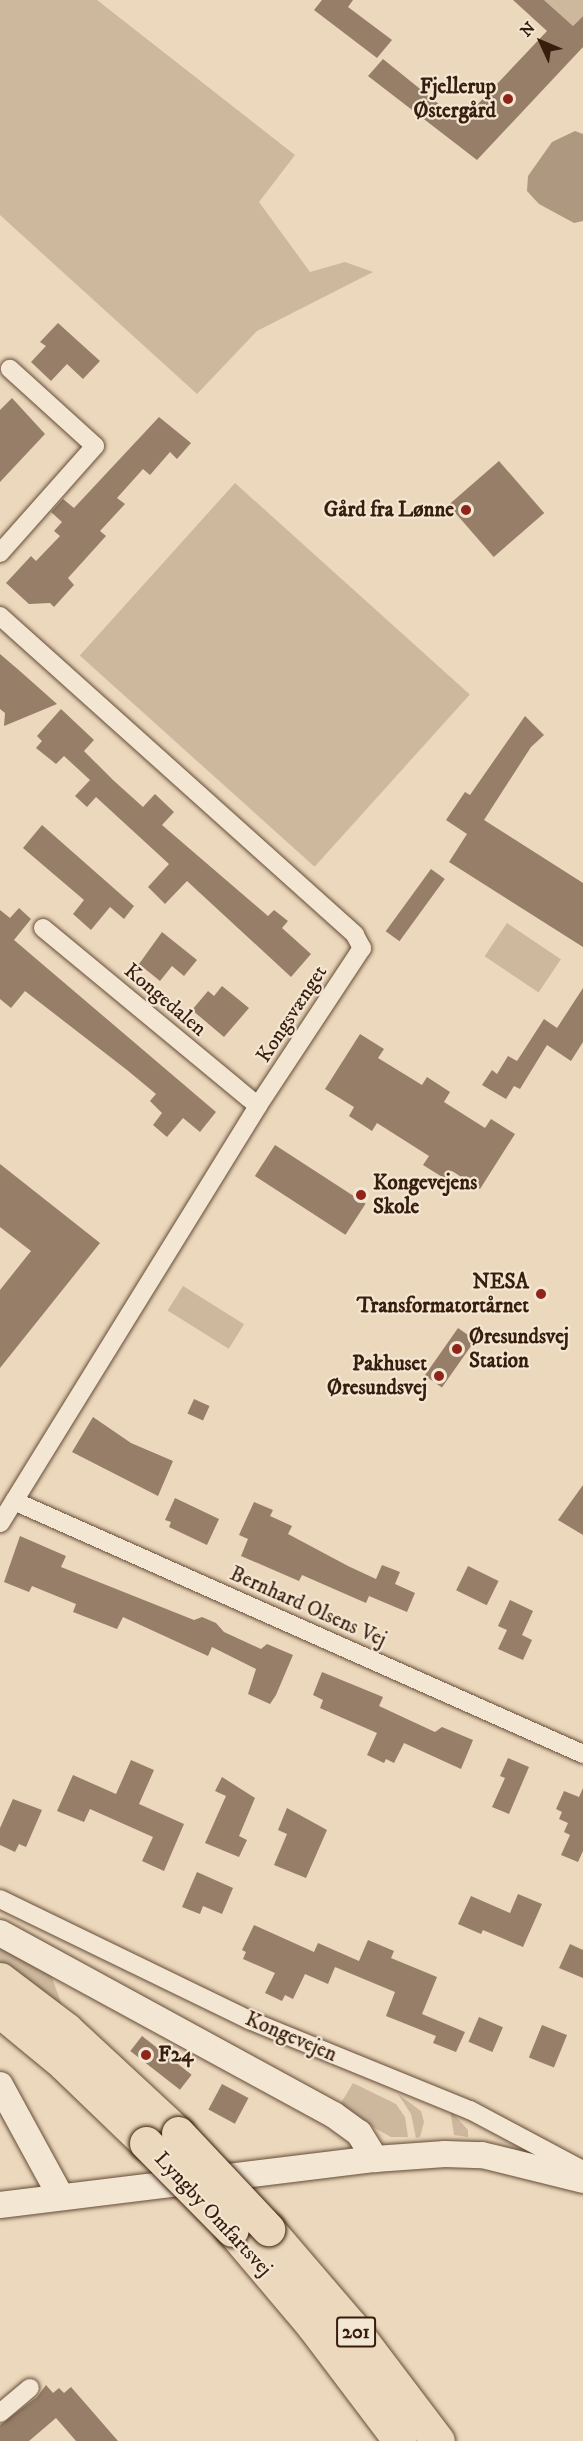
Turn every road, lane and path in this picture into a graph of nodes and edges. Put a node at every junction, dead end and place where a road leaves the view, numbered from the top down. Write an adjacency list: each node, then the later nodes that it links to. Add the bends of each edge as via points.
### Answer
1 (10, 369): 2 (street, via 96,446)
2 (0, 553)
3 (0, 616): 5 (street, Kongsvænget, via 355,935 362,948)
4 (43, 928): 5 (street, Kongedalen)
5 (258, 1106): 6 (street, Kongsvænget)
6 (14, 1501): 7 (street, Kongsvænget); 8 (street, Bernhard Olsens Vej)
7 (0, 1523)
8 (583, 1754)
9 (0, 1899): 15 (street, Kongevejen, via 249,2020 470,2110)
10 (0, 1933): 14 (street, via 334,2115 358,2133)
11 (0, 1979): 22 (highway, Lyngby Omfartsvej / 201, bridge, via 66,2029 177,2133 268,2229 351,2326)
12 (0, 2011): 21 (highway, Lyngby Omfartsvej / 201, bridge, via 64,2064 232,2230 313,2326)
13 (0, 2085): 17 (street)
14 (375, 2159): 16 (street, via 482,2155); 17 (street)
15 (583, 2170)
16 (583, 2180)
17 (60, 2195): 18 (street)
18 (0, 2205)
19 (30, 2388): 20 (street)
20 (0, 2414)
21 (400, 2441)
22 (438, 2441)

